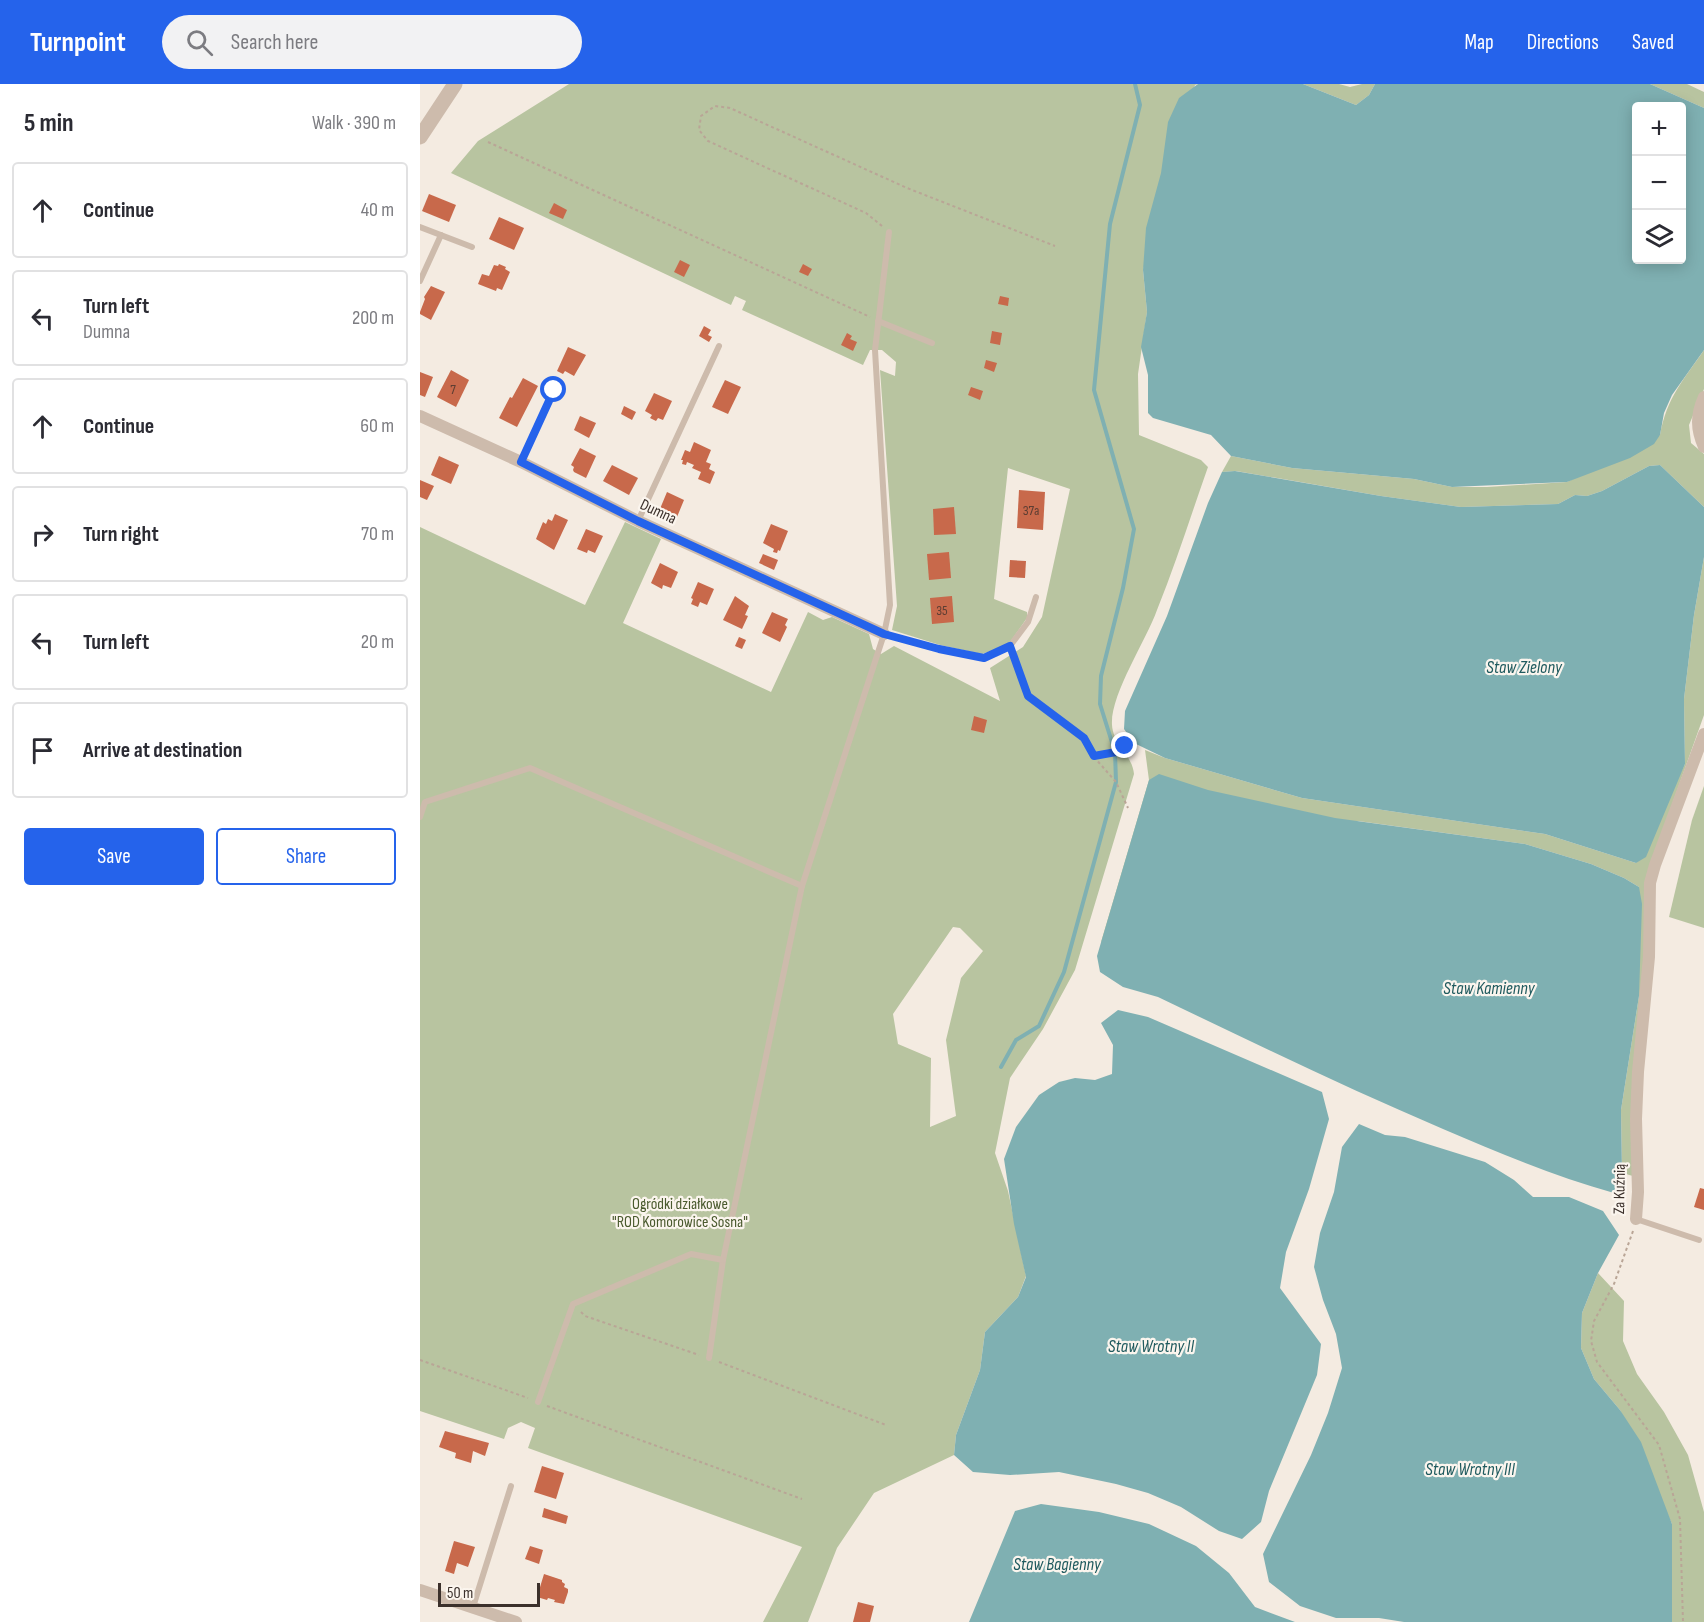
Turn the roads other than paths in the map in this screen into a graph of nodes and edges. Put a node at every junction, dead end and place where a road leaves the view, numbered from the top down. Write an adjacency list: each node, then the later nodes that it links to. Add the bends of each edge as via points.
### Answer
1 (455, 84): 2 (street)
2 (420, 137)
3 (420, 227): 5 (lane)
4 (889, 232): 8 (lane)
5 (441, 235): 6 (lane); 7 (lane)
6 (472, 247)
7 (420, 281)
8 (878, 321): 9 (lane); 18 (lane, via 875,371 890,605)
9 (932, 343)
10 (719, 346): 16 (lane)
11 (554, 390): 15 (lane)
12 (1704, 397): 14 (street, via 1697,425)
13 (420, 416): 15 (street, Dumna)
14 (1704, 447)
15 (521, 462): 16 (street, Dumna)
16 (638, 521): 18 (street, Dumna)
17 (1036, 597): 18 (lane, via 1028,622 1010,646 984,658)
18 (884, 634): 21 (lane)
19 (1704, 734): 22 (street, Za Kuźnią, via 1650,883 1649,957 1636,1119)
20 (420, 817): 21 (lane, via 425,802 530,768)
21 (802, 886): 24 (lane)
22 (1636, 1219): 23 (lane)
23 (1699, 1240)
24 (723, 1260): 25 (lane); 26 (lane, via 691,1254 573,1304)
25 (709, 1358)
26 (538, 1402)
27 (511, 1486): 29 (lane)
28 (420, 1590): 29 (street)
29 (473, 1607): 30 (street)
30 (516, 1622)

